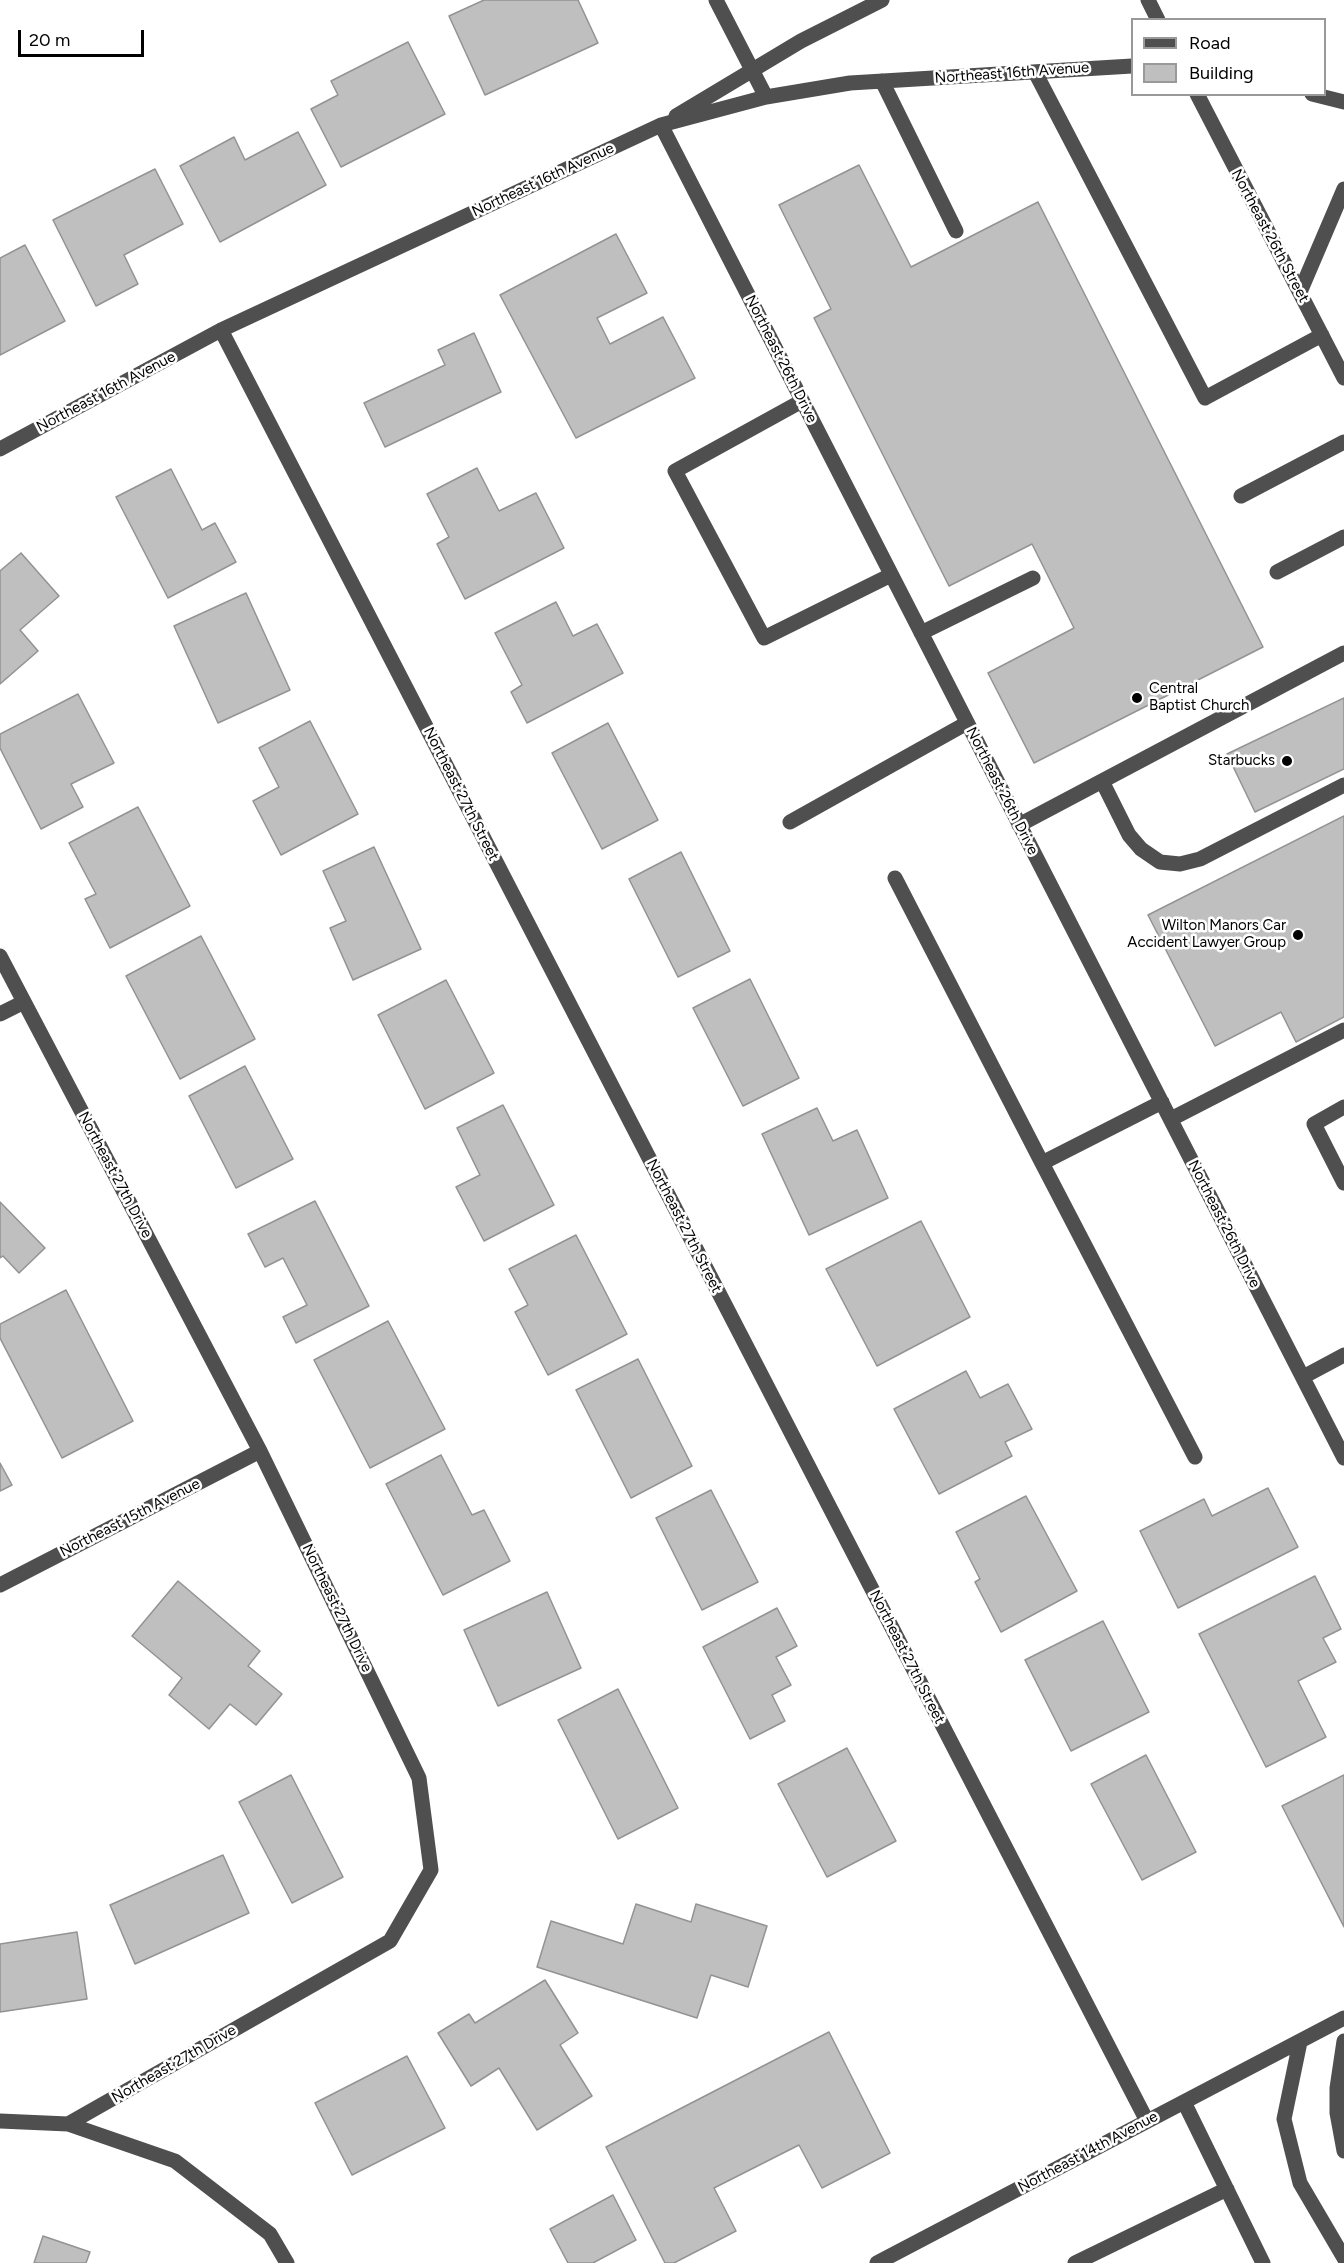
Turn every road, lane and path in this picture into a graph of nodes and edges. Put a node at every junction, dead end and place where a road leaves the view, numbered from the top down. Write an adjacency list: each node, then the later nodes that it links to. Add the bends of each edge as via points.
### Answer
1 (716, 0): 6 (street)
2 (882, 0): 6 (street)
3 (1148, 0): 4 (street)
4 (1157, 18)
5 (1131, 66): 7 (street, Northeast 16th Avenue)
6 (753, 70): 11 (street); 13 (street)
7 (1035, 72): 8 (street, Northeast 16th Avenue); 18 (street, via 1205,398)
8 (882, 81): 11 (street, Northeast 16th Avenue); 15 (street)
9 (1198, 96): 16 (street, Northeast 26th Street)
10 (1320, 96): 12 (street)
11 (766, 97): 13 (street, Northeast 16th Avenue)
12 (1344, 102)
13 (661, 125): 17 (street, Northeast 16th Avenue); 20 (street, Northeast 26th Drive)
14 (1344, 189): 16 (street)
15 (956, 231)
16 (1300, 292): 18 (street, Northeast 26th Street)
17 (221, 330): 22 (street, Northeast 16th Avenue); 56 (street, Northeast 27th Street)
18 (1322, 335): 19 (street, Northeast 26th Street)
19 (1344, 378)
20 (802, 401): 26 (street, Northeast 26th Drive); 26 (street, via 675,471 764,638)
21 (1344, 442): 23 (street)
22 (0, 448)
23 (1241, 496)
24 (1344, 537): 25 (street)
25 (1277, 572)
26 (891, 575): 28 (street, Northeast 26th Drive)
27 (1033, 578): 28 (street)
28 (921, 633): 30 (street, Northeast 26th Drive)
29 (1344, 653): 31 (street)
30 (968, 723): 33 (street); 34 (street, Northeast 26th Drive)
31 (1102, 781): 32 (street, via 1135,842 1160,862 1180,864 1200,859); 34 (street)
32 (1344, 786)
33 (790, 822)
34 (1019, 825): 40 (street, Northeast 26th Drive)
35 (895, 878): 43 (street)
36 (0, 956): 37 (street, Northeast 27th Drive)
37 (24, 1002): 38 (street); 47 (street, Northeast 27th Drive)
38 (0, 1014)
39 (1344, 1030): 42 (street)
40 (1162, 1102): 42 (street, Northeast 26th Drive); 43 (street)
41 (1344, 1107): 44 (street, via 1314,1124)
42 (1171, 1119): 46 (street, Northeast 26th Drive)
43 (1042, 1163): 48 (street)
44 (1344, 1183)
45 (1344, 1355): 46 (street)
46 (1303, 1377): 49 (street, Northeast 26th Drive)
47 (260, 1451): 50 (street, Northeast 15th Avenue); 57 (street, Northeast 27th Drive, via 419,1778 430,1870 390,1941)
48 (1195, 1458)
49 (1344, 1458)
50 (0, 1586)
51 (1344, 2018): 52 (street, Northeast 14th Avenue)
52 (1300, 2042): 54 (street, Northeast 14th Avenue); 60 (street, via 1284,2119 1300,2183)
53 (1344, 2042): 58 (street, via 1337,2113)
54 (1184, 2102): 56 (street, Northeast 14th Avenue); 59 (street)
55 (0, 2121): 57 (street)
56 (1147, 2121): 61 (street, Northeast 14th Avenue)
57 (68, 2124): 62 (street, via 175,2161 270,2234)
58 (1344, 2151)
59 (1227, 2189): 63 (street); 64 (street)
60 (1344, 2258)
61 (887, 2261)
62 (287, 2263)
63 (1075, 2263)
64 (1263, 2263)

